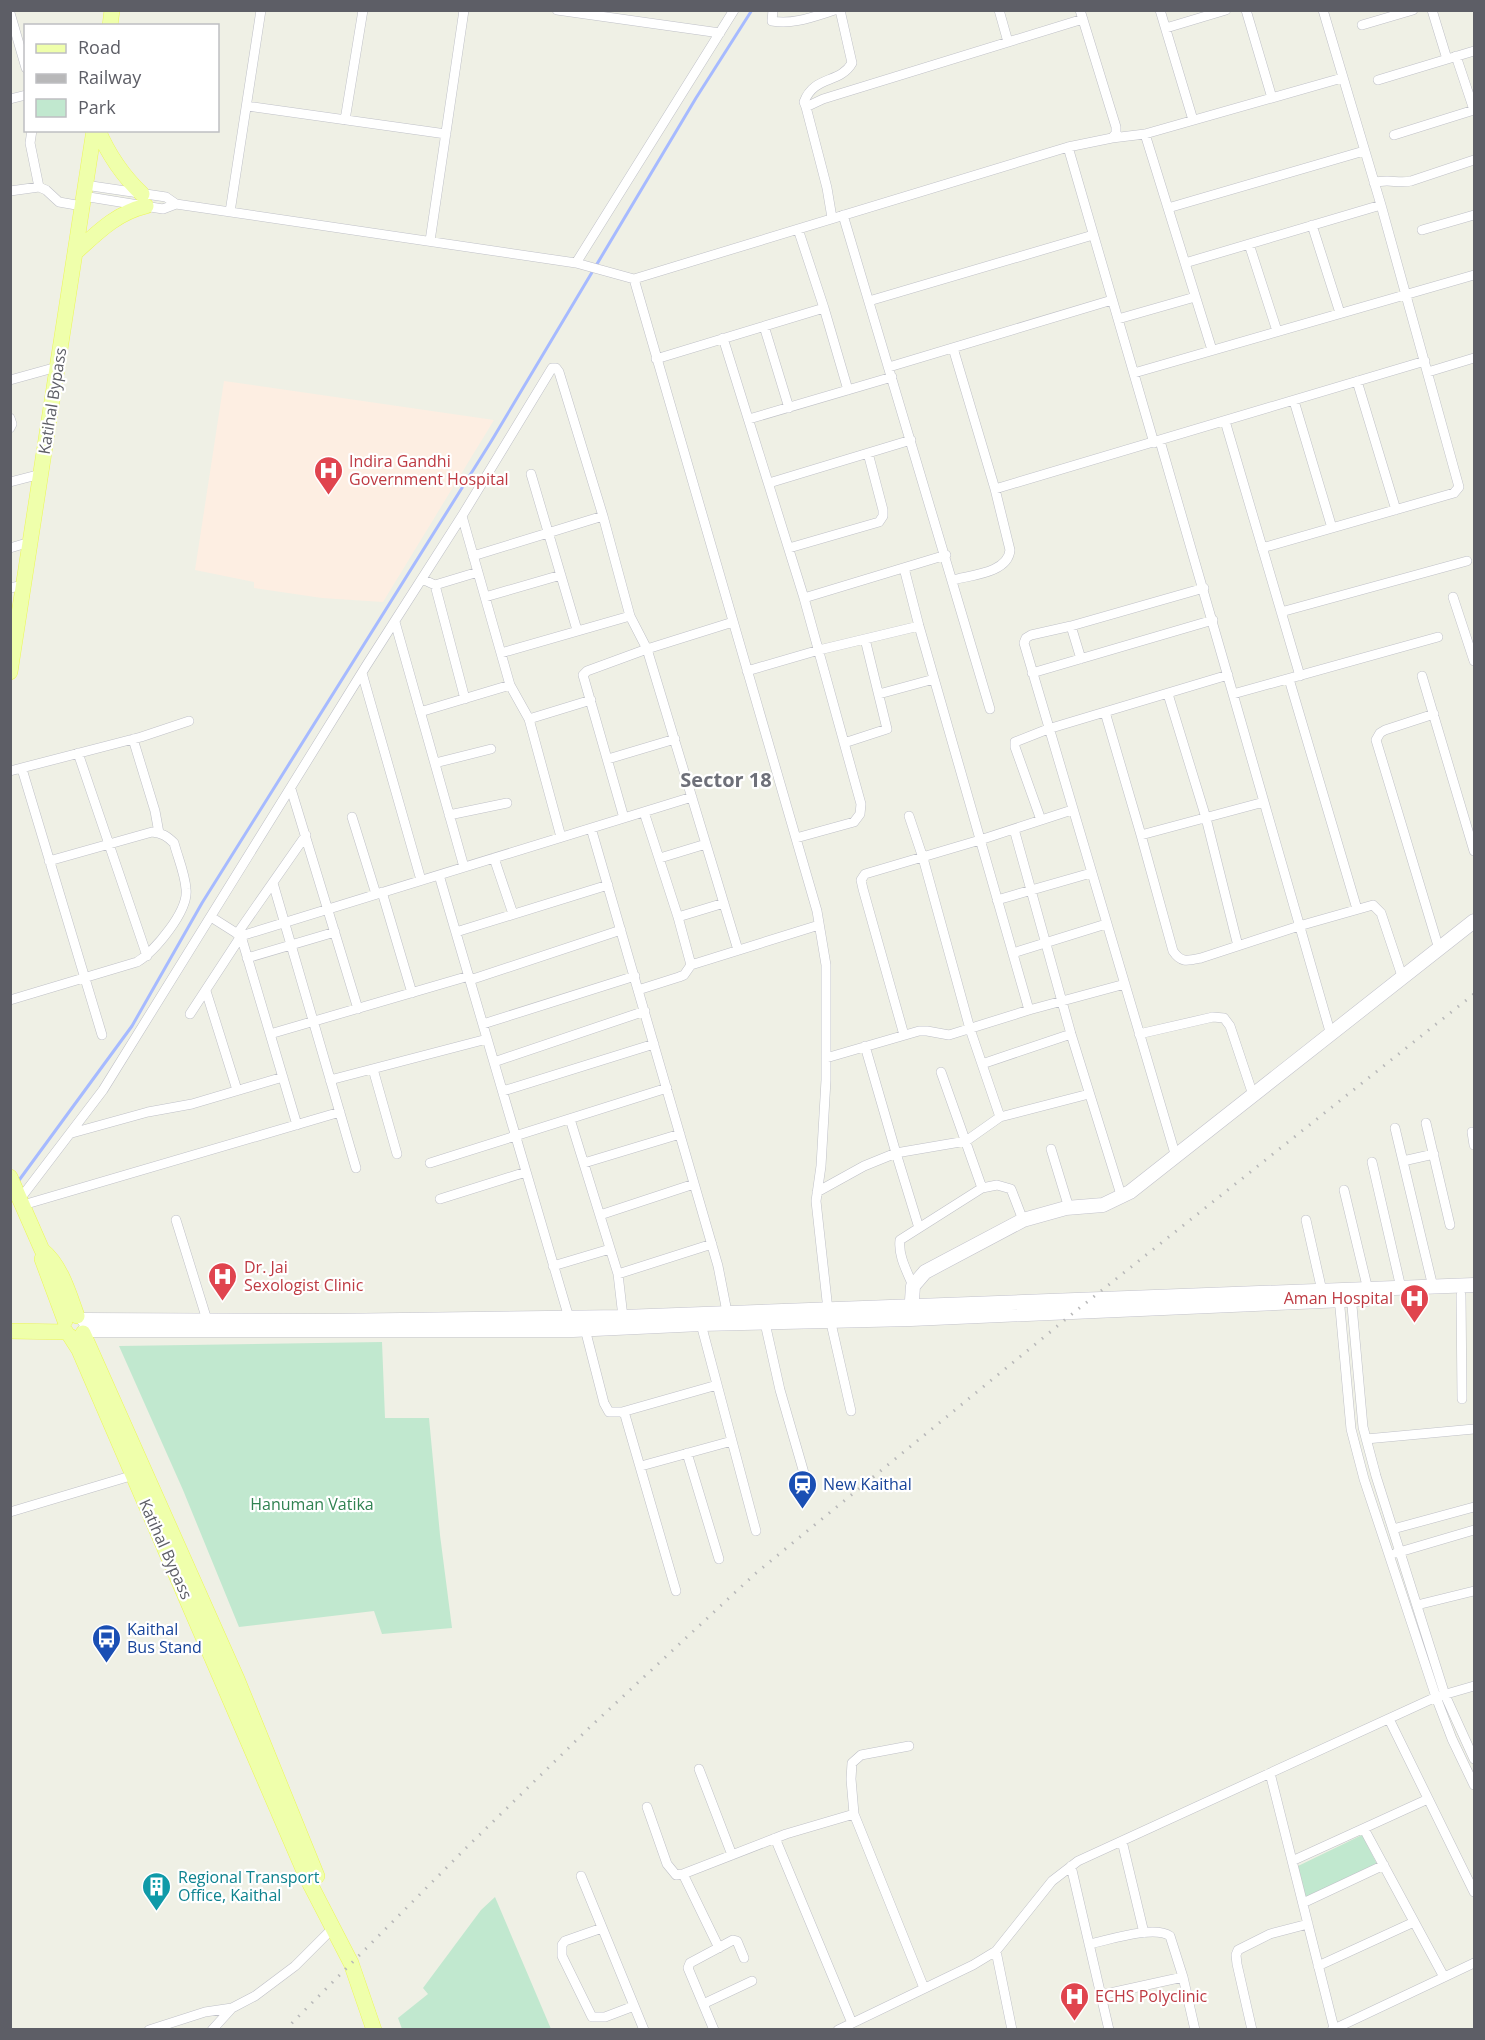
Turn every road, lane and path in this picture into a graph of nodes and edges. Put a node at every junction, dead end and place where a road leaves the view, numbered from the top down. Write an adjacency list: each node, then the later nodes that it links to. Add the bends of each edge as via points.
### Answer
1 (261, 10): 29 (street)
2 (363, 10): 32 (street)
3 (464, 10): 37 (street)
4 (557, 10): 20 (street)
5 (734, 10): 20 (street)
6 (773, 10): 7 (street, via 772,21 797,22)
7 (836, 10)
8 (840, 10): 30 (street, via 852,63 848,70 812,88 804,102)
9 (999, 10): 21 (street)
10 (1160, 10): 19 (street)
11 (1226, 10): 19 (street)
12 (1246, 10): 28 (street)
13 (1323, 10): 25 (street)
14 (1413, 10): 18 (street)
15 (1432, 10): 23 (street)
16 (10, 12): 24 (street)
17 (1081, 15): 21 (street); 40 (street, via 1116,127)
18 (1362, 25)
19 (1166, 28): 33 (street)
20 (720, 33): 63 (street)
21 (1008, 42): 30 (street)
22 (1474, 51): 23 (street)
23 (1452, 58): 26 (street); 27 (street)
24 (24, 61)
25 (1342, 78): 28 (street); 42 (street)
26 (1378, 80)
27 (1470, 83): 31 (street)
28 (1272, 98): 33 (street)
29 (247, 106): 32 (street); 51 (street)
30 (806, 107): 54 (street)
31 (1474, 110): 39 (street)
32 (345, 120): 37 (street)
33 (1193, 120): 38 (street)
34 (32, 132): 45 (street, via 30,143)
35 (96, 132): 47 (main road, Katihal Bypass)
36 (97, 132): 48 (main road, via 111,159)
37 (446, 134): 59 (street)
38 (1145, 134): 40 (street); 50 (street)
39 (1394, 135)
40 (1112, 138): 41 (street)
41 (1068, 147): 52 (street); 58 (street)
42 (1364, 151): 44 (street); 50 (street)
43 (1474, 160): 44 (street, via 1411,182)
44 (1374, 183): 49 (street)
45 (39, 187): 46 (street); 47 (street, via 58,202)
46 (10, 191)
47 (84, 196): 48 (street); 61 (main road, Katihal Bypass)
48 (144, 200): 51 (street, via 163,209 176,204); 61 (main road)
49 (1381, 205): 55 (street); 66 (street)
50 (1168, 208): 62 (street)
51 (231, 212): 59 (street)
52 (843, 215): 54 (street); 69 (street)
53 (1474, 215): 57 (street)
54 (832, 218): 56 (street)
55 (1312, 225): 60 (street); 71 (street)
56 (798, 229): 65 (street); 70 (street)
57 (1422, 230)
58 (1093, 235): 68 (street); 69 (street)
59 (429, 241): 63 (street)
60 (1249, 244): 62 (street); 74 (street)
61 (75, 253): 81 (main road, Katihal Bypass)
62 (1185, 263): 67 (street)
63 (580, 264): 65 (street)
64 (1474, 275): 66 (street)
65 (634, 279): 79 (street)
66 (1406, 293): 71 (street); 80 (street)
67 (1195, 297): 72 (street); 77 (street)
68 (1112, 300): 72 (street); 76 (street)
69 (869, 301): 82 (street)
70 (824, 308): 73 (street); 87 (street)
71 (1340, 313): 74 (street)
72 (1118, 319): 84 (street)
73 (764, 326): 75 (street); 89 (street)
74 (1277, 331): 77 (street)
75 (723, 338): 79 (street); 91 (street)
76 (953, 348): 82 (street); 101 (street)
77 (1212, 351): 84 (street)
78 (1474, 358): 83 (street)
79 (656, 359): 129 (street)
80 (1425, 361): 83 (street); 86 (street)
81 (57, 367): 85 (street); 97 (main road, Katihal Bypass)
82 (890, 372): 87 (street); 94 (street)
83 (1428, 372): 102 (street, via 1459,487 1454,493)
84 (1134, 373): 95 (street)
85 (10, 380)
86 (1357, 381): 88 (street); 102 (street)
87 (849, 390): 89 (street)
88 (1294, 400): 92 (street); 105 (street)
89 (789, 408): 91 (street)
90 (10, 418): 93 (street)
91 (749, 419): 100 (street)
92 (1225, 422): 95 (street); 110 (street)
93 (10, 428)
94 (911, 440): 96 (street); 111 (street)
95 (1157, 442): 101 (street); 121 (street)
96 (868, 453): 100 (street); 109 (street, via 883,510 879,522)
97 (41, 474): 99 (street); 107 (main road, Katihal Bypass)
98 (531, 474): 106 (street)
99 (10, 482)
100 (769, 483): 109 (street)
101 (995, 489): 118 (street, via 1010,557 1001,566)
102 (1396, 510): 105 (street)
103 (462, 516): 104 (street, via 552,368 560,372); 112 (street); 117 (street)
104 (603, 516): 106 (street); 126 (street)
105 (1332, 528): 110 (street)
106 (548, 533): 112 (street); 116 (street)
107 (30, 542): 108 (street); 120 (main road, Katihal Bypass)
108 (10, 548)
109 (789, 548): 124 (street)
110 (1262, 548): 125 (street)
111 (946, 555): 114 (street); 118 (street)
112 (473, 556): 115 (street)
113 (1467, 561): 125 (street)
114 (904, 568): 124 (street); 130 (street)
115 (478, 572): 119 (street); 122 (street)
116 (561, 575): 122 (street); 132 (street)
117 (422, 579): 119 (street); 128 (street)
118 (953, 580): 155 (street)
119 (435, 585): 153 (street)
120 (17, 586): 141 (main road, Katihal Bypass)
121 (1204, 588): 127 (street); 131 (street)
122 (485, 597): 137 (street)
123 (1453, 597): 139 (street)
124 (804, 598): 136 (street)
125 (1281, 612): 145 (street)
126 (630, 616): 132 (street); 135 (street)
127 (1213, 620): 138 (street); 144 (street)
128 (395, 622): 142 (street); 156 (street)
129 (733, 622): 135 (street); 140 (street)
130 (919, 626): 134 (street); 148 (street)
131 (1071, 626): 138 (street); 143 (street, via 1026,638)
132 (577, 630): 137 (street)
133 (1438, 637): 145 (street)
134 (865, 639): 136 (street); 150 (street)
135 (647, 649): 154 (street, via 587,671 583,675); 163 (street)
136 (819, 650): 140 (street); 164 (street)
137 (501, 653): 149 (street)
138 (1082, 659): 143 (street)
139 (1474, 661)
140 (747, 671): 189 (street)
141 (10, 672)
142 (362, 673): 171 (street); 201 (street)
143 (1032, 673): 161 (street)
144 (1228, 675): 151 (street); 152 (street)
145 (1300, 676): 147 (street)
146 (1422, 676): 158 (street)
147 (1289, 679): 152 (street); 209 (street)
148 (934, 680): 150 (street); 190 (street)
149 (510, 685): 153 (street); 159 (street)
150 (879, 694): 164 (street, via 887,729)
151 (1168, 694): 157 (street); 181 (street)
152 (1233, 694): 173 (street)
153 (465, 699): 156 (street)
154 (591, 700): 159 (street); 167 (street)
155 (990, 709)
156 (420, 712): 168 (street)
157 (1104, 712): 161 (street); 187 (street)
158 (1434, 714): 193 (street); 225 (street, via 1386,730 1376,740)
159 (529, 719): 188 (street)
160 (189, 721): 162 (street)
161 (1048, 729): 175 (street); 182 (street, via 1015,742)
162 (133, 739): 166 (street); 185 (street)
163 (675, 739): 167 (street); 172 (street)
164 (844, 743): 189 (street, via 861,804 860,814 847,825)
165 (491, 749): 168 (street)
166 (78, 753): 169 (street); 192 (street)
167 (608, 759): 180 (street)
168 (435, 763): 177 (street)
169 (22, 769): 170 (street); 197 (street)
170 (10, 771)
171 (291, 789): 186 (street); 211 (street)
172 (692, 797): 176 (street); 191 (street)
173 (1264, 802): 181 (street); 217 (street)
174 (507, 803): 177 (street)
175 (1072, 810): 182 (street); 199 (street)
176 (644, 812): 180 (street); 195 (street)
177 (449, 815): 198 (street)
178 (909, 816): 196 (street)
179 (352, 817): 205 (street)
180 (624, 818): 183 (street)
181 (1206, 818): 187 (street); 224 (street)
182 (1041, 820): 184 (street)
183 (591, 828): 188 (street); 203 (street)
184 (1014, 829): 190 (street); 204 (street)
185 (159, 833): 192 (street); 228 (street, via 174,843 186,897)
186 (306, 835): 202 (street); 208 (street)
187 (1142, 835): 224 (street, via 1177,957 1186,962)
188 (561, 837): 194 (street)
189 (796, 838): 216 (street)
190 (980, 840): 196 (street); 206 (street)
191 (706, 844): 195 (street); 207 (street)
192 (108, 845): 197 (street); 228 (street)
193 (1474, 851)
194 (494, 858): 198 (street); 210 (street)
195 (660, 858): 212 (street)
196 (923, 858): 247 (street); 252 (street, via 874,870 861,880)
197 (49, 861): 233 (street)
198 (464, 867): 200 (street)
199 (1091, 873): 204 (street); 215 (street)
200 (439, 875): 201 (street); 220 (street)
201 (421, 880): 205 (street)
202 (273, 883): 214 (street); 221 (street)
203 (608, 885): 210 (street); 218 (street)
204 (1031, 890): 206 (street); 222 (street)
205 (379, 893): 208 (street); 238 (street)
206 (997, 900): 227 (street)
207 (724, 903): 212 (street); 226 (street)
208 (329, 909): 214 (street); 219 (street)
209 (1357, 909): 217 (street); 234 (street, via 1373,905 1381,913)
210 (513, 914): 220 (street)
211 (211, 917): 221 (street); 276 (street)
212 (678, 917): 230 (street)
213 (1474, 921): 225 (main road)
214 (284, 922): 221 (street); 223 (street)
215 (1106, 924): 222 (street); 235 (street)
216 (819, 925): 226 (street); 257 (street, via 826,965)
217 (1299, 926): 224 (street); 253 (street)
218 (621, 930): 231 (street); 232 (street)
219 (335, 932): 223 (street); 241 (street)
220 (456, 932): 232 (street)
221 (239, 935): 229 (street); 237 (street)
222 (1045, 942): 227 (street); 240 (street)
223 (291, 945): 229 (street); 245 (street)
224 (1239, 946)
225 (1439, 949): 234 (main road)
226 (738, 950): 230 (street)
227 (1012, 952): 242 (street)
228 (147, 956): 233 (street)
229 (247, 958): 248 (street)
230 (691, 965): 236 (street, via 684,975)
231 (635, 976): 236 (street); 246 (street)
232 (470, 978): 238 (street); 246 (street)
233 (84, 979): 239 (street); 251 (street)
234 (1402, 979): 253 (main road)
235 (1125, 984): 240 (street); 250 (street)
236 (638, 990): 243 (street)
237 (206, 991): 244 (street); 265 (street)
238 (412, 993): 241 (street)
239 (10, 1000)
240 (1062, 1001): 242 (street); 249 (street)
241 (357, 1009): 245 (street)
242 (1029, 1010): 247 (street)
243 (645, 1011): 255 (street); 258 (street)
244 (190, 1014)
245 (313, 1021): 248 (street); 263 (street)
246 (483, 1024): 254 (street)
247 (970, 1029): 252 (street, via 949,1035 927,1031); 259 (street)
248 (270, 1034): 262 (street)
249 (1071, 1034): 259 (street); 267 (street)
250 (1139, 1034): 268 (street, via 1213,1017 1224,1018); 285 (street)
251 (102, 1035)
252 (904, 1035): 256 (street)
253 (1331, 1035): 268 (main road)
254 (487, 1039): 258 (street); 260 (street)
255 (654, 1044): 264 (street); 266 (street)
256 (865, 1046): 257 (street); 282 (street)
257 (826, 1058): 296 (street)
258 (494, 1062): 266 (street)
259 (982, 1064): 270 (street)
260 (373, 1069): 263 (street); 283 (street)
261 (941, 1072): 279 (street)
262 (283, 1077): 265 (street); 273 (street)
263 (330, 1080): 269 (street)
264 (667, 1088): 271 (street); 277 (street)
265 (237, 1090): 276 (street)
266 (503, 1091): 278 (street)
267 (1089, 1094): 270 (street); 297 (street)
268 (1253, 1095): 285 (main road)
269 (340, 1113): 273 (street); 290 (street)
270 (1000, 1117): 279 (street)
271 (570, 1119): 278 (street); 289 (street)
272 (1426, 1123): 284 (street)
273 (297, 1125): 299 (street)
274 (1395, 1128): 286 (street)
275 (1472, 1132): 280 (street)
276 (72, 1133): 299 (street)
277 (680, 1134): 289 (street); 293 (street)
278 (516, 1137): 288 (street); 291 (street)
279 (966, 1142): 282 (street); 294 (street)
280 (1474, 1144)
281 (1051, 1149): 300 (street)
282 (896, 1153): 296 (street); 306 (street)
283 (397, 1154)
284 (1434, 1154): 286 (street); 305 (street)
285 (1176, 1157): 297 (main road)
286 (1403, 1161): 313 (street)
287 (1372, 1162): 314 (street)
288 (430, 1163)
289 (584, 1163): 301 (street)
290 (356, 1168)
291 (526, 1172): 298 (street); 309 (street)
292 (11, 1178): 299 (main road, Katihal Bypass)
293 (694, 1184): 301 (street); 307 (street)
294 (982, 1188): 303 (street, via 997,1185 1011,1189); 306 (street)
295 (1344, 1190): 315 (street)
296 (817, 1192): 320 (street)
297 (1122, 1198): 300 (main road, via 1103,1205)
298 (440, 1199)
299 (21, 1200): 328 (main road, Katihal Bypass, via 42,1250 50,1256 69,1293)
300 (1069, 1208): 303 (main road)
301 (600, 1215): 308 (street)
302 (176, 1220): 323 (street)
303 (1023, 1220): 312 (main road, via 925,1272)
304 (1305, 1220): 316 (street)
305 (1450, 1225)
306 (919, 1228): 312 (street, via 900,1240 899,1248)
307 (712, 1244): 310 (street); 322 (street)
308 (610, 1249): 309 (street); 310 (street)
309 (553, 1266): 325 (street)
310 (618, 1274): 321 (street)
311 (1474, 1285): 313 (main road)
312 (913, 1286): 319 (main road)
313 (1433, 1287): 314 (main road)
314 (1401, 1288): 315 (main road)
315 (1368, 1290): 317 (main road)
316 (1322, 1291): 317 (main road); 319 (main road)
317 (1345, 1295): 318 (main road); 319 (main road); 335 (street); 347 (street, via 1351,1429)
318 (1468, 1295): 331 (street)
319 (911, 1313): 320 (main road)
320 (829, 1315): 322 (main road); 326 (main road); 333 (street)
321 (623, 1317): 322 (main road); 325 (main road)
322 (728, 1318): 326 (main road); 327 (main road)
323 (207, 1320): 325 (main road); 328 (main road)
324 (10, 1321): 328 (main road)
325 (578, 1322): 327 (main road); 328 (main road); 332 (street, via 603,1403 609,1412)
326 (765, 1323): 340 (street)
327 (701, 1324): 330 (street)
328 (74, 1327): 329 (main road); 339 (main road, Katihal Bypass, via 79,1350); 376 (main road, Katihal Bypass, via 149,1476 251,1712 317,1875)
329 (10, 1331)
330 (717, 1385): 332 (street); 336 (street)
331 (1462, 1399)
332 (622, 1412): 338 (street)
333 (850, 1412)
334 (1474, 1429): 335 (street)
335 (1366, 1439): 343 (street)
336 (732, 1440): 337 (street); 344 (street)
337 (687, 1453): 338 (street); 348 (street)
338 (641, 1466): 349 (street)
339 (134, 1475): 342 (street); 376 (main road, Katihal Bypass)
340 (806, 1480)
341 (1474, 1507): 343 (street)
342 (10, 1512)
343 (1394, 1528): 346 (street)
344 (756, 1530)
345 (1474, 1530): 346 (street)
346 (1401, 1551): 347 (street); 351 (street)
347 (1389, 1555): 353 (street)
348 (719, 1559)
349 (676, 1591)
350 (1474, 1591): 351 (street)
351 (1417, 1605): 353 (street)
352 (1474, 1686): 353 (street)
353 (1440, 1696): 354 (street); 356 (street); 359 (street, via 1452,1739)
354 (1389, 1719): 358 (street); 360 (street)
355 (909, 1746): 362 (street, via 861,1755 852,1763)
356 (1474, 1759)
357 (699, 1769): 366 (street)
358 (1270, 1773): 365 (street); 367 (street)
359 (1474, 1785)
360 (1428, 1799): 363 (street); 372 (street)
361 (647, 1807): 370 (street, via 667,1864 676,1875)
362 (854, 1814): 364 (street); 388 (street)
363 (1364, 1828): 367 (street); 368 (street)
364 (776, 1838): 366 (street); 393 (street)
365 (1122, 1841): 369 (street); 378 (street)
366 (732, 1855): 370 (street)
367 (1292, 1862): 373 (street)
368 (1384, 1865): 373 (street); 374 (street)
369 (1071, 1866): 379 (street); 381 (street, via 1052,1881)
370 (683, 1874): 380 (street)
371 (581, 1876): 377 (street)
372 (1474, 1892)
373 (1303, 1903): 375 (street)
374 (1414, 1922): 384 (street); 386 (street)
375 (1308, 1924): 384 (street); 404 (street, via 1270,1934 1238,1950 1237,1964)
376 (333, 1928): 392 (street, via 295,1966); 398 (main road, Katihal Bypass, via 351,1963)
377 (602, 1928): 391 (street); 391 (street, via 565,1941 562,1956 592,2017 604,2017)
378 (1144, 1933): 379 (street); 385 (street, via 1164,1932 1170,1936)
379 (1089, 1944): 389 (street)
380 (719, 1948): 382 (street, via 735,1940); 390 (street, via 690,1963 688,1968)
381 (996, 1951): 388 (street); 402 (street)
382 (744, 1958)
383 (1474, 1963): 386 (street)
384 (1318, 1966): 395 (street)
385 (1183, 1977): 389 (street); 394 (street)
386 (1444, 1977): 395 (street)
387 (752, 1981): 390 (street)
388 (924, 1988): 393 (street)
389 (1101, 1995): 403 (street)
390 (703, 2004): 400 (street)
391 (634, 2006): 399 (street)
392 (232, 2008): 396 (street, via 205,2012); 397 (street)
393 (852, 2023): 401 (street)
394 (1192, 2029)
395 (1333, 2029)
396 (149, 2030)
397 (212, 2030)
398 (374, 2030)
399 (644, 2030)
400 (714, 2030)
401 (838, 2030)
402 (1012, 2030)
403 (1109, 2030)
404 (1252, 2030)

